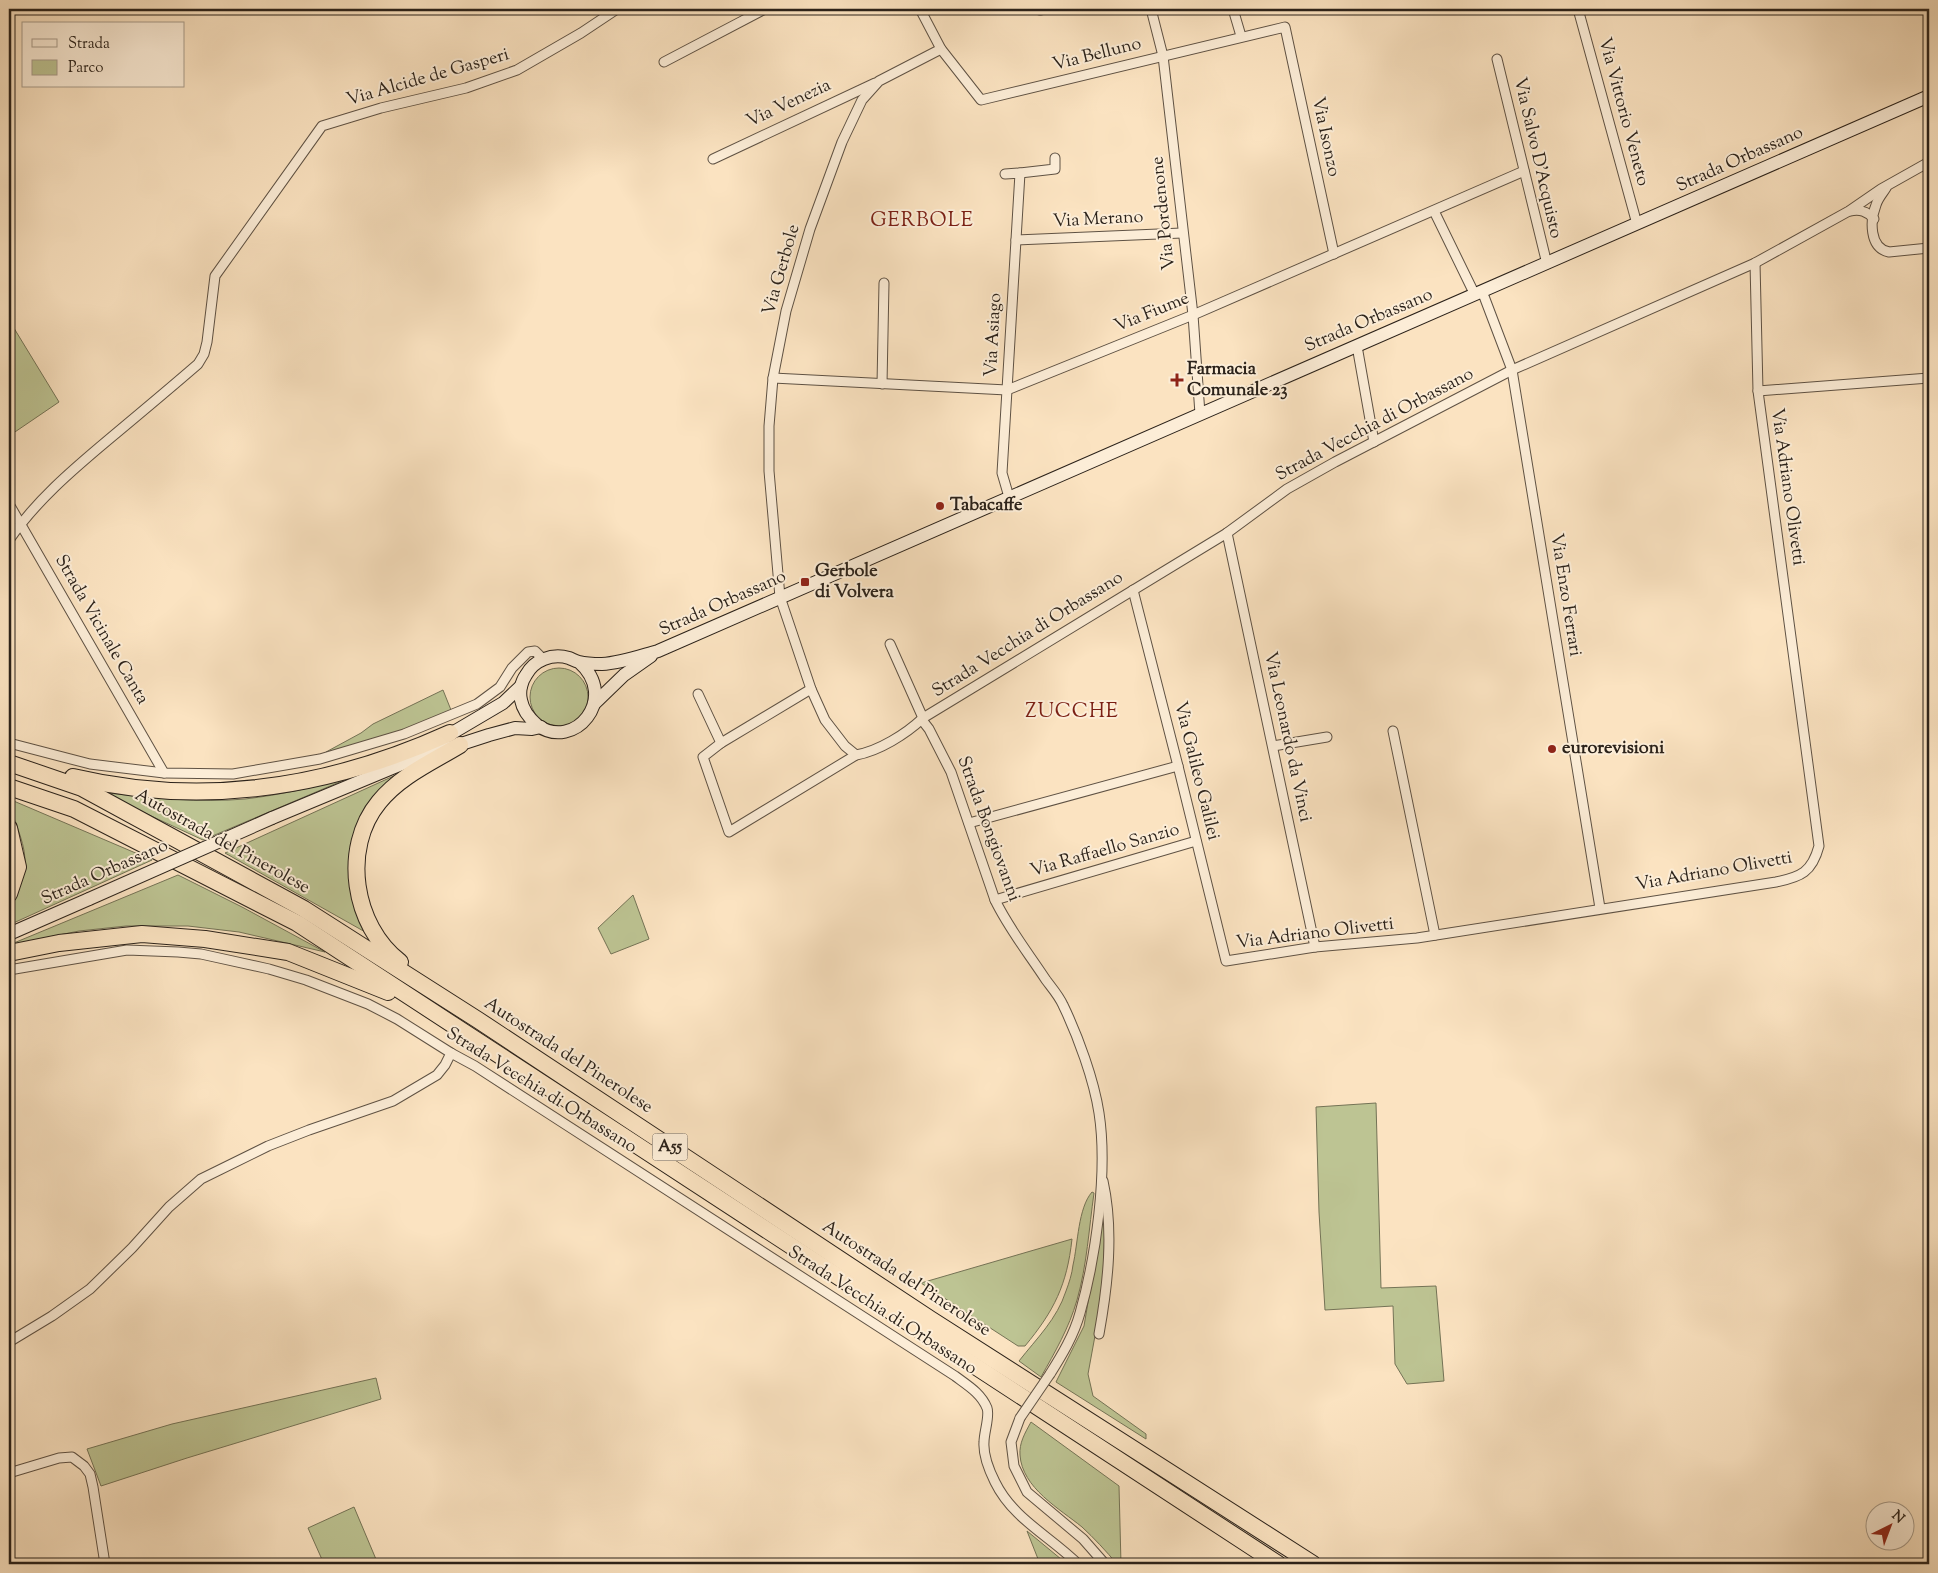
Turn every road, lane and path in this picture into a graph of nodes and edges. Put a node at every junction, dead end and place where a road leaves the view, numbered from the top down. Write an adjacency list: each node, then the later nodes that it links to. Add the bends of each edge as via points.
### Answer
1 (617, 9): 48 (street, Via Alcide de Gasperi, via 517,70 466,88 322,126 214,276 208,342 198,364 62,479)
2 (765, 9): 14 (street)
3 (920, 9): 11 (street)
4 (1039, 9): 5 (street)
5 (1045, 9)
6 (1151, 9): 12 (street, Via Pordenone)
7 (1233, 9): 10 (street)
8 (1578, 9): 27 (street, Via Vittorio Veneto)
9 (1285, 27): 10 (street, Via Belluno); 31 (street, Via Isonzo)
10 (1240, 36): 12 (street, Via Belluno)
11 (941, 49): 12 (street, Via Belluno, via 980,100); 15 (street, Via Gerbole)
12 (1164, 56): 28 (street, Via Pordenone)
13 (1497, 59): 20 (street, Via Salvo D'Acquisto)
14 (664, 62)
15 (880, 81): 18 (street, Via Venezia); 39 (street, Via Gerbole, via 862,100 813,221 786,311)
16 (1929, 96): 27 (main road, Strada Orbassano)
17 (1055, 158): 21 (street, via 1055,169)
18 (713, 159)
19 (1929, 162): 23 (street, Strada Vecchia di Orbassano)
20 (1524, 171): 24 (street, Via Fiume); 33 (street, Via Salvo D'Acquisto)
21 (1020, 173): 22 (street); 29 (street, Via Asiago)
22 (1005, 174)
23 (1886, 187): 25 (street, Strada Vecchia di Orbassano); 26 (street, via 1878,201)
24 (1434, 211): 31 (street, Via Fiume); 35 (street, Via Enzo Ferrari)
25 (1850, 211): 26 (street, via 1858,209); 32 (street, Strada Vecchia di Orbassano)
26 (1874, 219): 30 (street, via 1874,240 1886,252)
27 (1637, 224): 33 (main road, Strada Orbassano)
28 (1182, 233): 29 (street, Via Merano); 36 (street, Via Pordenone)
29 (1016, 240): 42 (street, Via Asiago)
30 (1929, 248)
31 (1334, 254): 36 (street, Via Fiume)
32 (1755, 263): 38 (street, Strada Vecchia di Orbassano); 43 (street, Via Adriano Olivetti)
33 (1547, 264): 35 (main road, Strada Orbassano)
34 (884, 283): 41 (street)
35 (1478, 293): 37 (main road, Strada Orbassano); 38 (street, Via Enzo Ferrari)
36 (1193, 315): 42 (street, Via Fiume); 44 (street, Via Pordenone)
37 (1357, 346): 44 (main road, Strada Orbassano); 45 (street)
38 (1512, 370): 45 (street, Strada Vecchia di Orbassano); 80 (street, Via Enzo Ferrari)
39 (773, 378): 41 (street, Via Fiume); 52 (street, Via Gerbole, via 768,426 769,471)
40 (1929, 378): 43 (street)
41 (882, 384): 42 (street, Via Fiume)
42 (1007, 390): 46 (street, Via Asiago, via 1002,473)
43 (1758, 391): 80 (street, Via Adriano Olivetti, via 1817,834 1816,857 1804,873 1786,880)
44 (1200, 414): 46 (main road, Strada Orbassano)
45 (1374, 442): 49 (street, Strada Vecchia di Orbassano, via 1287,489)
46 (1009, 497): 52 (main road, Strada Orbassano)
47 (9, 504): 48 (street, Strada Vicinale Canta)
48 (21, 523): 50 (street); 73 (street, Strada Vicinale Canta)
49 (1227, 533): 51 (street, Strada Vecchia di Orbassano); 68 (street, Via Leonardo da Vinci)
50 (9, 540)
51 (1133, 590): 61 (street, Strada Vecchia di Orbassano); 72 (street, Via Galileo Galilei)
52 (780, 598): 54 (main road, Strada Orbassano); 58 (street, Via Gerbole)
53 (890, 644): 61 (street, Strada Bongiovanni)
54 (658, 652): 56 (main road, Strada Orbassano, via 611,663); 60 (main road, Strada Orbassano, via 624,675)
55 (543, 659): 56 (main road, Strada Orbassano, via 567,657); 57 (main road, Strada Orbassano, via 529,670); 73 (street, via 535,652 528,652 500,687 477,704 404,734 320,758 233,774)
56 (578, 662): 60 (main road, via 595,685)
57 (521, 686): 62 (main road, via 524,710); 65 (main road, Strada Orbassano)
58 (811, 689): 66 (street); 69 (street, Via Gerbole, via 825,720)
59 (698, 694): 66 (street)
60 (594, 704): 62 (main road, Strada Orbassano, via 590,714 573,728 557,731)
61 (923, 719): 69 (street, Strada Vecchia di Orbassano, via 893,740 868,753); 75 (street, Strada Bongiovanni, via 951,772)
62 (541, 727): 65 (main road, Strada Orbassano, via 515,728)
63 (1393, 731): 82 (street)
64 (1327, 737): 68 (street)
65 (455, 739): 70 (highway, via 336,775 277,787 223,792 170,792 92,782); 81 (main road, Strada Orbassano, bridge); 87 (highway, via 394,786 379,802 362,833 356,872 362,907 372,930 390,954)
66 (721, 742): 69 (street, Strada Vecchia di Orbassano, via 703,757 729,832)
67 (9, 743): 73 (street, via 90,764)
68 (1273, 746): 83 (street, Via Leonardo da Vinci)
69 (856, 755)
70 (9, 759)
71 (9, 763): 87 (highway, Autostrada del Pinerolese / A55, via 82,788 304,909)
72 (1178, 766): 75 (street); 77 (street, Via Galileo Galilei)
73 (164, 773)
74 (9, 786): 88 (highway, Autostrada del Pinerolese / A55, via 74,809 297,922)
75 (969, 823): 79 (street, Strada Bongiovanni)
76 (9, 828): 78 (highway, via 18,867)
77 (1196, 841): 79 (street, Via Raffaello Sanzio); 85 (street, Via Galileo Galilei)
78 (9, 894)
79 (995, 900): 90 (street, Strada Bongiovanni, via 1062,1004 1070,1022 1099,1112)
80 (1600, 908): 82 (street, Via Adriano Olivetti)
81 (9, 934)
82 (1435, 935): 83 (street, Via Adriano Olivetti)
83 (1315, 947): 85 (street, Via Adriano Olivetti)
84 (9, 953): 88 (highway, via 59,943 142,934 206,939 288,952 381,988)
85 (1226, 961)
86 (9, 970): 89 (street, Strada Vecchia di Orbassano, via 127,950 201,954 269,969 338,992 398,1019)
87 (478, 1020): 98 (highway, Autostrada del Pinerolese / A55, via 939,1325)
88 (477, 1042): 97 (highway, Autostrada del Pinerolese / A55)
89 (451, 1053): 92 (street, via 437,1075 393,1101 309,1130 201,1179 168,1207 90,1289); 95 (street, Strada Vecchia di Orbassano, via 955,1376 979,1395 988,1410 984,1444 986,1461 995,1482 1026,1522)
90 (1101, 1170): 91 (street, via 1108,1209 1108,1274); 96 (street, Strada Bongiovanni, bridge, via 1096,1230 1080,1314 1066,1347 1020,1418 1011,1442 1014,1466 1027,1492 1084,1540)
91 (1099, 1334)
92 (9, 1342)
93 (9, 1473): 94 (street, via 59,1458 72,1457 84,1466 93,1487)
94 (105, 1564)
95 (1078, 1564)
96 (1105, 1564)
97 (1278, 1564)
98 (1313, 1564)

